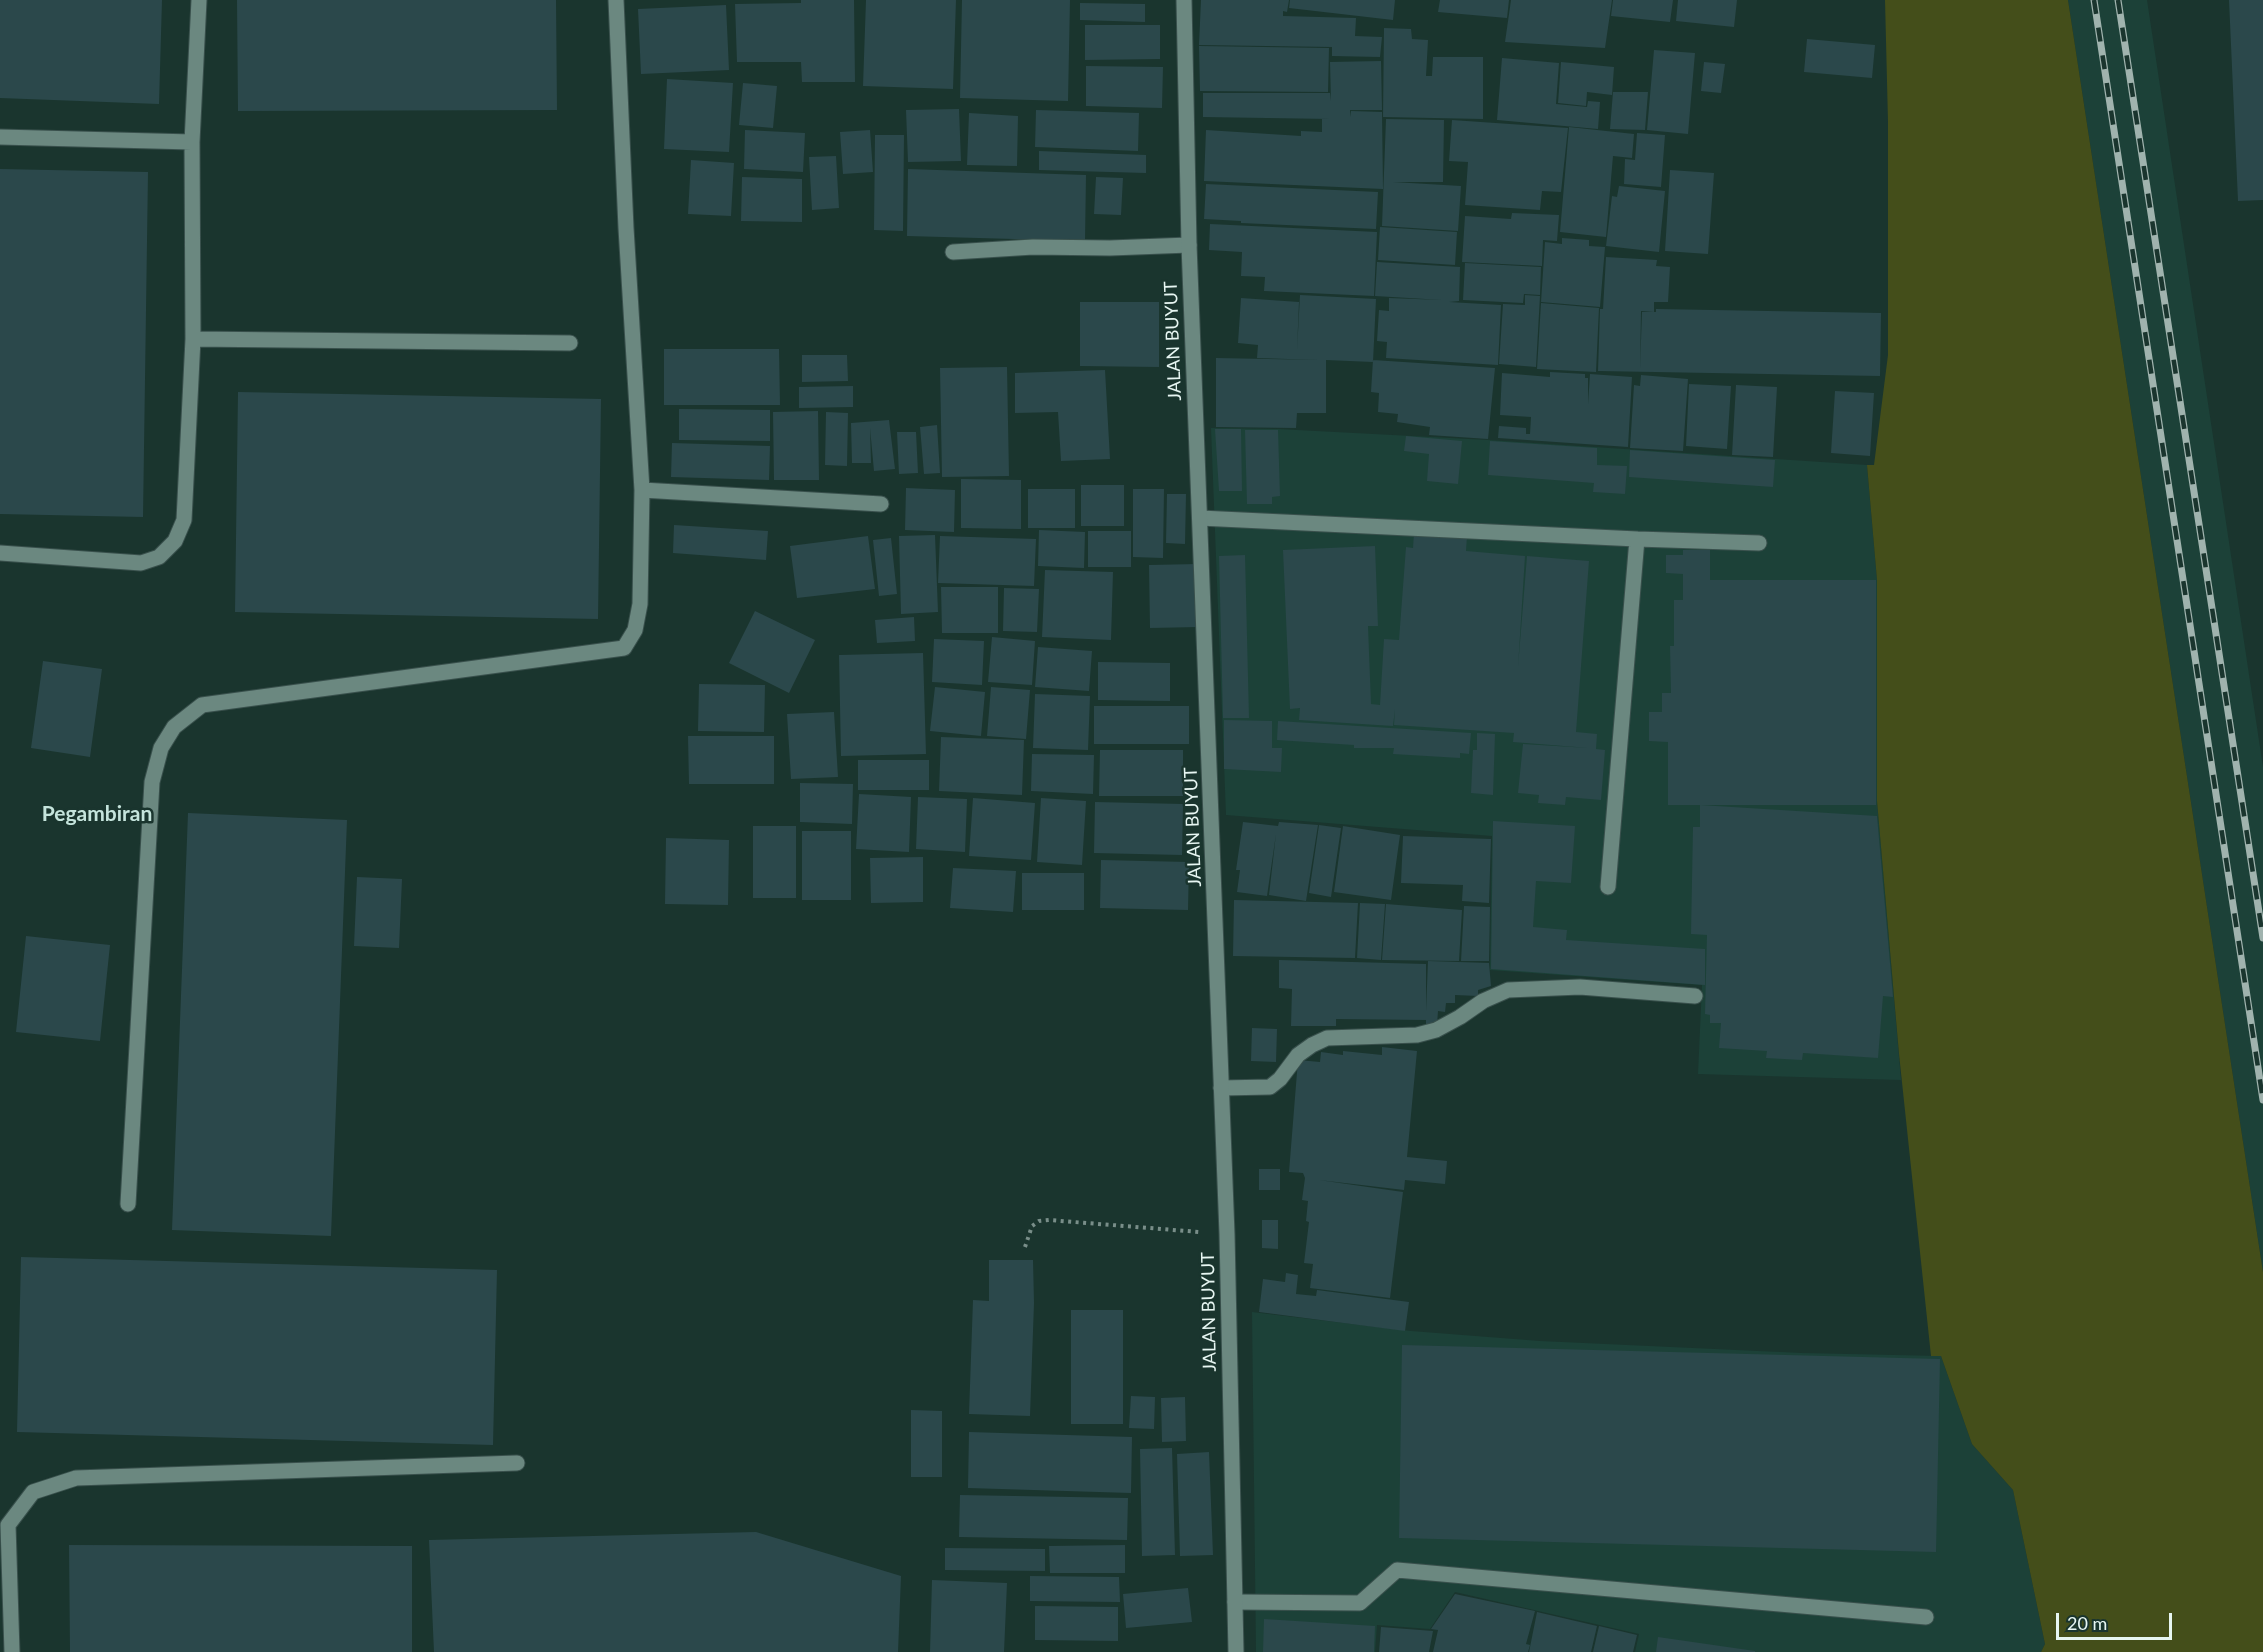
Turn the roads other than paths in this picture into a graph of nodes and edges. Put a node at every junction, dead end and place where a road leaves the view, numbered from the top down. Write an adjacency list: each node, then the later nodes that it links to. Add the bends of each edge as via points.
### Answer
1 (199, 0): 5 (street)
2 (616, 0): 10 (street)
3 (1184, 0): 6 (street, JALAN BUYUT)
4 (0, 137): 5 (street)
5 (192, 142): 8 (street)
6 (1189, 245): 7 (street); 12 (street, JALAN BUYUT)
7 (953, 252)
8 (193, 339): 9 (street); 15 (street, via 184,520 175,541 159,557 141,563)
9 (570, 343)
10 (642, 490): 11 (street); 19 (street, via 640,604 635,630 624,648 202,705 174,727 161,748 152,782)
11 (880, 504)
12 (1200, 518): 13 (street); 18 (street, JALAN BUYUT)
13 (1638, 539): 14 (street); 16 (street)
14 (1759, 543)
15 (0, 552)
16 (1608, 887)
17 (1695, 996): 18 (street, via 1580,987 1508,990 1483,1000 1436,1030 1417,1035 1326,1038 1298,1055 1270,1087)
18 (1221, 1088): 21 (street, JALAN BUYUT)
19 (128, 1204)
20 (517, 1463): 23 (street, via 76,1478 33,1492 8,1525)
21 (1235, 1602): 22 (street, via 1360,1603 1397,1570); 24 (street, JALAN BUYUT)
22 (1926, 1617)
23 (12, 1652)
24 (1236, 1652)

